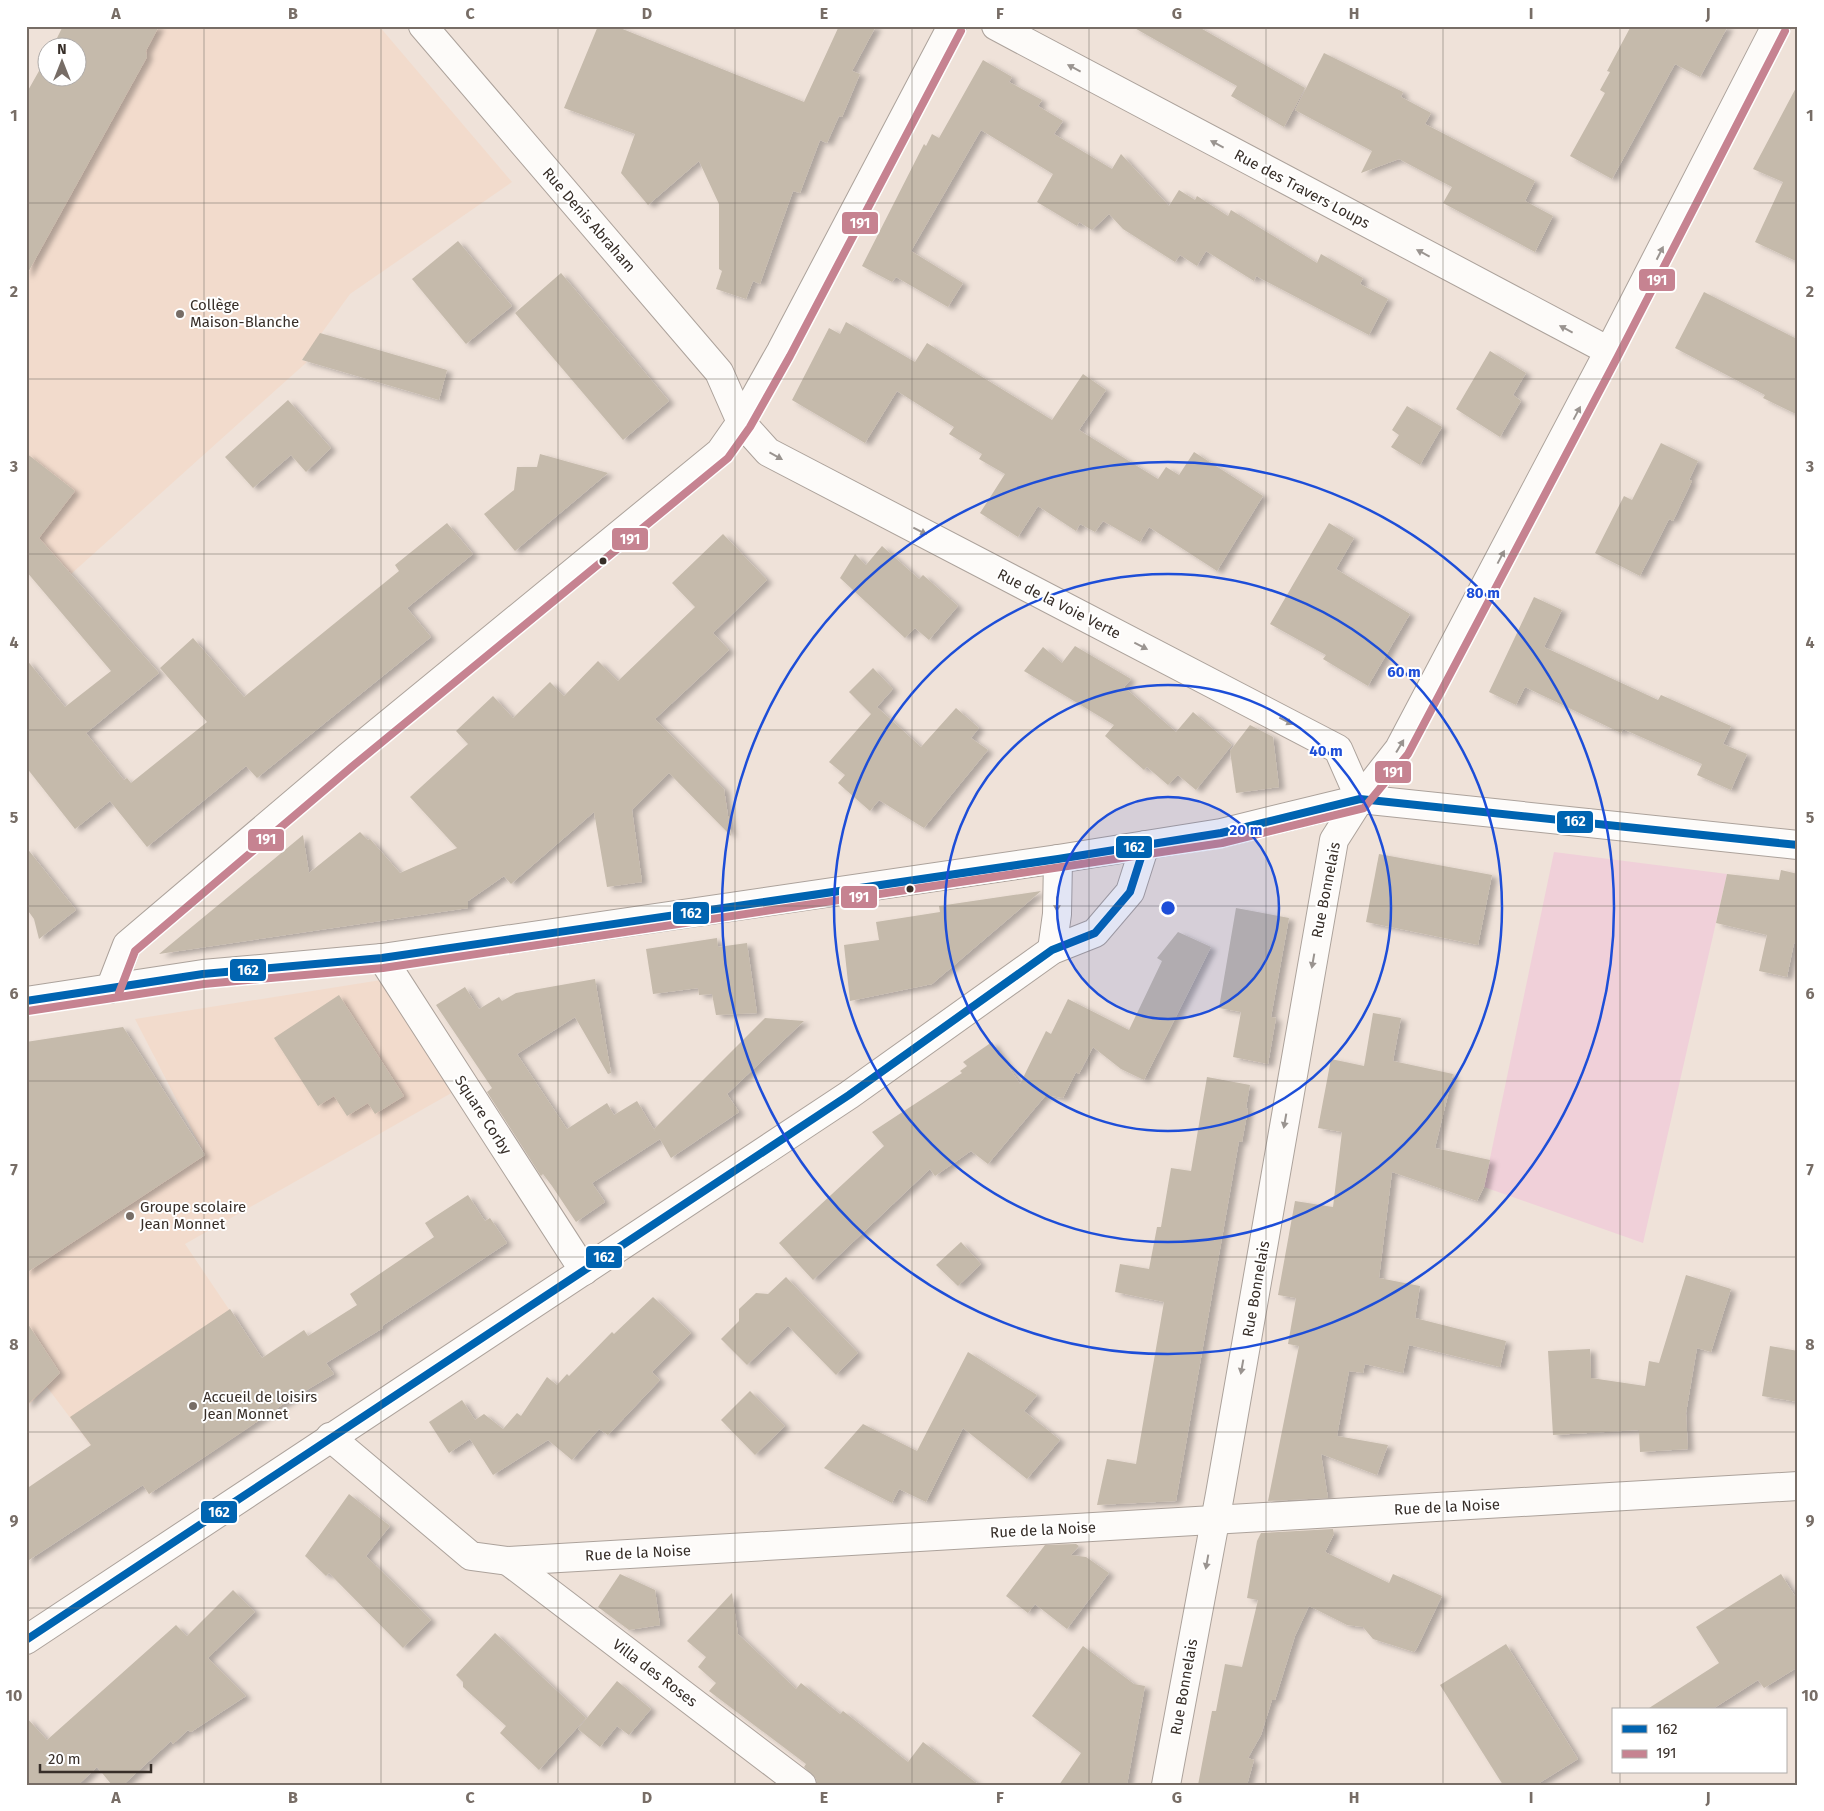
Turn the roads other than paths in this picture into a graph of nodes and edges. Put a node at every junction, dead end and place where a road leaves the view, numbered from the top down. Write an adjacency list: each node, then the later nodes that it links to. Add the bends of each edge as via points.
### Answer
1 (423, 26): 6 (street, Rue Denis Abraham, via 719,372)
2 (952, 26): 6 (street)
3 (996, 26): 5 (street, Rue des Travers Loups, one-way to 3)
4 (1776, 26): 5 (street, Rue Bonnelais, one-way to 4)
5 (1610, 351): 7 (street, Rue Bonnelais, one-way to 5, via 1399,749)
6 (741, 422): 7 (street, Rue de la Voie Verte, one-way to 7, via 768,452 1338,749); 13 (street, via 720,452 348,757 127,945)
7 (1360, 799): 8 (street, via 1221,833); 9 (street); 18 (street, Rue Bonnelais, one-way to 18, via 1334,840)
8 (1145, 845): 10 (street); 11 (street, via 1130,892 1095,933)
9 (1798, 845)
10 (1058, 859): 11 (street, one-way to 11, via 1057,914); 12 (street)
11 (1052, 950): 15 (street, via 849,1095)
12 (382, 958): 13 (street, via 203,974); 15 (street, Square Corby)
13 (110, 989): 14 (street)
14 (26, 1001)
15 (584, 1271): 16 (street)
16 (330, 1437): 19 (street, Rue de la Noise, via 471,1556); 20 (street)
17 (1798, 1486): 18 (street, Rue de la Noise)
18 (1215, 1520): 19 (street, Rue de la Noise); 22 (street, Rue Bonnelais, one-way to 22)
19 (508, 1561): 21 (street, Villa des Roses)
20 (26, 1640)
21 (802, 1785)
22 (1166, 1785)

